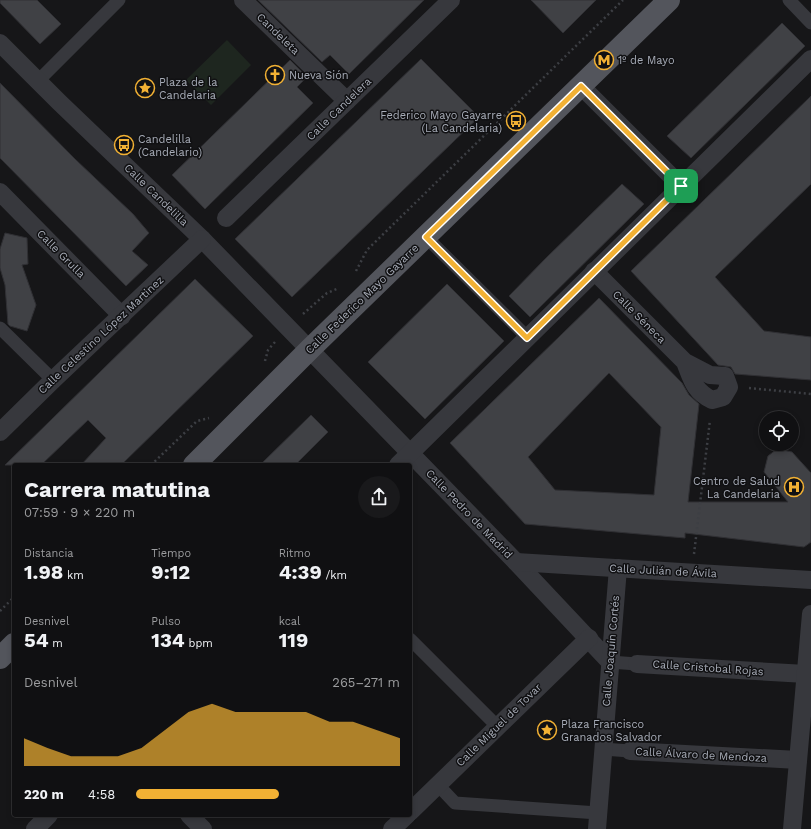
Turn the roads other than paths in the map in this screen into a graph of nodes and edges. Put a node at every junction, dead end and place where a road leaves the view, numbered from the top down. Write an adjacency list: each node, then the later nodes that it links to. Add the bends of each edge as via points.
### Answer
1 (119, 0): 9 (street)
2 (243, 0): 11 (street, Candeleta)
3 (451, 0): 11 (street, Calle Candelera)
4 (669, 0): 10 (main road, Calle Federico Mayo Gayarre)
5 (789, 0): 6 (street)
6 (811, 24)
7 (0, 43): 9 (street, Calle Candelilla)
8 (811, 59): 12 (street)
9 (38, 81): 16 (street, Calle Candelilla)
10 (581, 86): 12 (street); 15 (main road, Calle Federico Mayo Gayarre)
11 (347, 101): 14 (street, Calle Candelera)
12 (681, 186): 17 (street)
13 (0, 192): 18 (street, Calle Grulla)
14 (226, 218)
15 (426, 237): 20 (street); 21 (main road, Calle Federico Mayo Gayarre)
16 (202, 239): 18 (street, Calle Celestino López Martinez); 21 (street, Calle Candelilla)
17 (594, 271): 20 (street); 22 (street, Calle Séneca)
18 (122, 316): 23 (street, Calle Celestino López Martinez)
19 (0, 328): 23 (street)
20 (527, 338): 25 (street)
21 (310, 350): 25 (street, Calle Pedro de Madrid); 26 (main road, Calle Federico Mayo Gayarre)
22 (685, 362): 22 (street, Calle Séneca, via 692,382 702,395 712,400 723,397 729,386 725,376 710,375)
23 (53, 380): 24 (street, Calle Celestino López Martinez)
24 (0, 432)
25 (404, 459)
26 (196, 463)
27 (412, 466): 28 (street, Calle Pedro de Madrid)
28 (516, 562): 29 (street, Calle Julián de Ávila); 32 (street, Calle Pedro de Madrid)
29 (618, 568): 30 (street, Calle Julián de Ávila); 36 (street, Calle Joaquín Cortés)
30 (811, 580)
31 (811, 614): 38 (street)
32 (589, 638): 36 (street, Calle Pedro de Madrid); 39 (street, Calle Miguel de Tovar)
33 (412, 641): 39 (street)
34 (12, 646): 35 (main road)
35 (0, 658)
36 (610, 662): 37 (street, Calle Cristobal Rojas); 40 (street, Calle Joaquín Cortés)
37 (637, 664): 38 (street, Calle Cristobal Rojas)
38 (806, 674): 42 (street)
39 (498, 727): 43 (street, Calle Miguel de Tovar)
40 (603, 749): 41 (street, Calle Álvaro de Mendoza); 48 (street, Calle Joaquín Cortés)
41 (630, 751): 42 (street, Calle Álvaro de Mendoza)
42 (798, 760): 52 (street)
43 (438, 785): 44 (street, Calle Miguel de Tovar); 48 (street, via 455,803)
44 (412, 809)
45 (47, 817): 49 (street)
46 (191, 817): 50 (street)
47 (404, 817): 51 (street, Calle Miguel de Tovar)
48 (598, 821)
49 (35, 829)
50 (203, 829)
51 (392, 829)
52 (792, 829)

